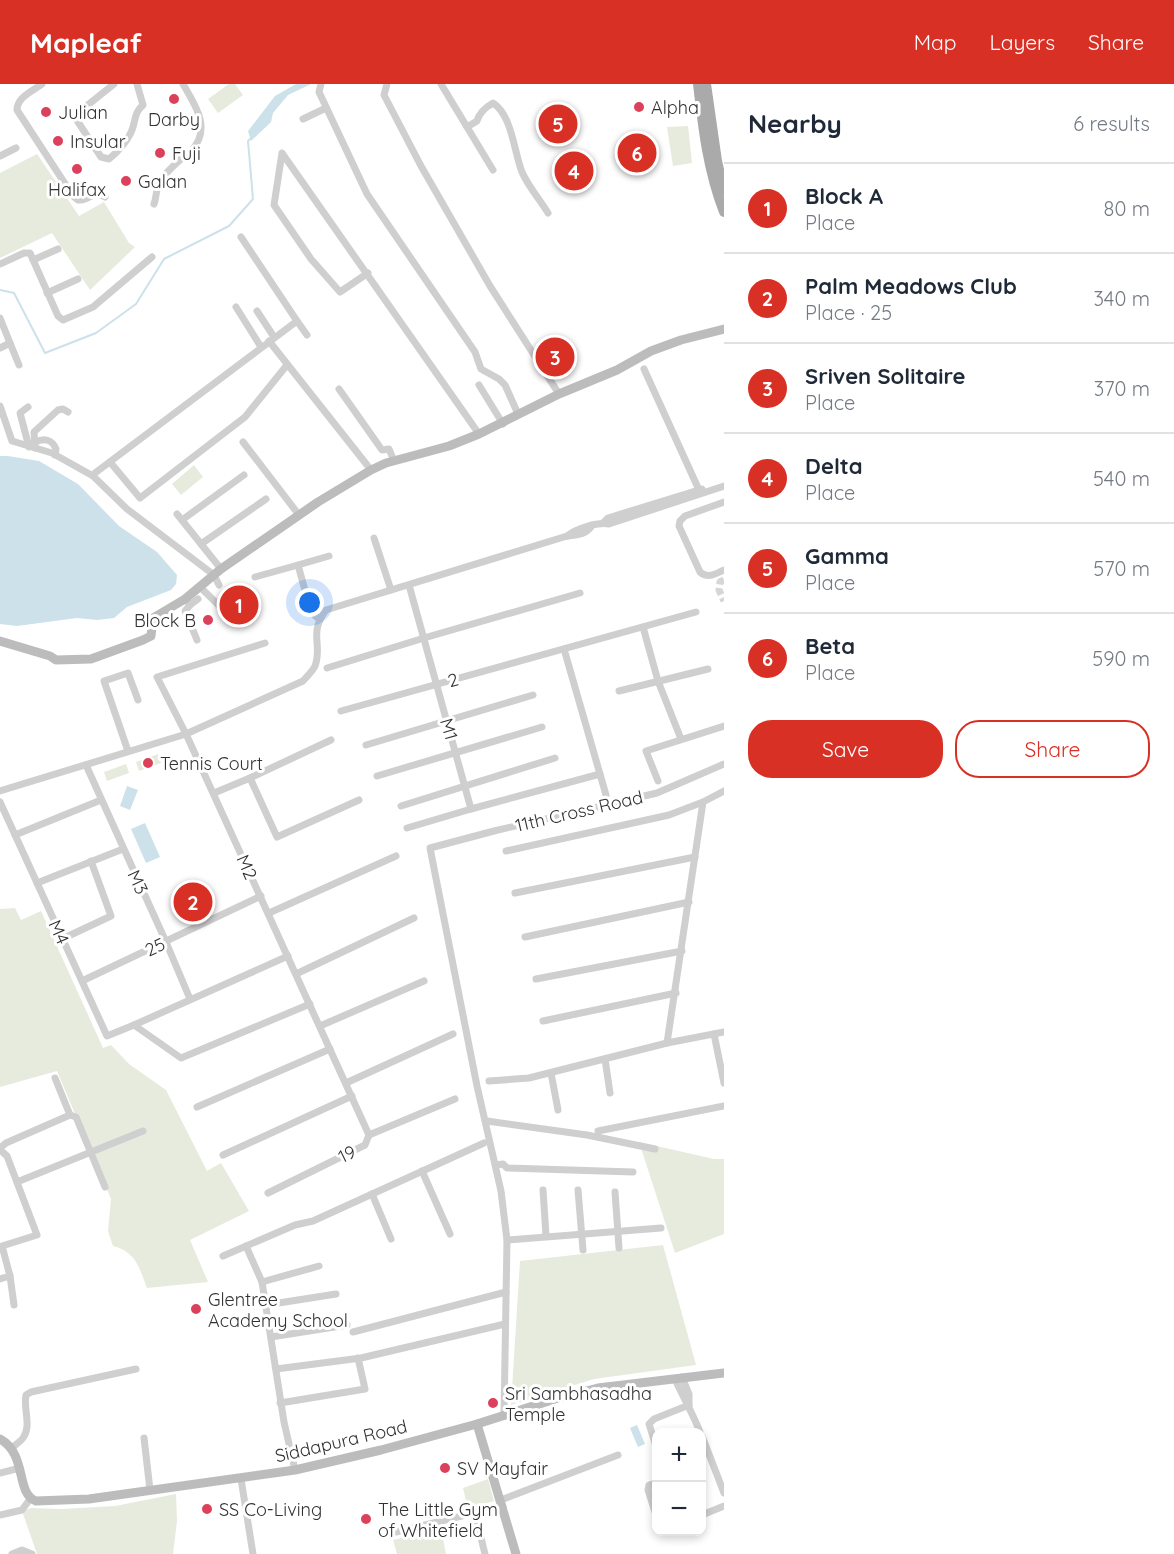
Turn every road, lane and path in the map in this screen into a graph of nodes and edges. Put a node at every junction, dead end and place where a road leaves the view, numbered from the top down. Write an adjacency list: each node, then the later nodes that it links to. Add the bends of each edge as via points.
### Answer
1 (42, 84): 17 (street, via 19,100 17,110 73,196 78,200 94,193)
2 (114, 84): 3 (street, via 79,112 76,119 101,157 109,159 133,130 136,111 143,105)
3 (137, 84)
4 (183, 84): 18 (street, via 203,125 193,149 160,182)
5 (321, 84): 10 (street, via 319,92)
6 (387, 84): 44 (street, via 384,95 421,166 490,286)
7 (441, 84): 12 (street)
8 (698, 84): 19 (main road, via 709,164)
9 (706, 84): 16 (main road)
10 (326, 108): 11 (street); 48 (street, via 367,194 475,352 480,369 505,385)
11 (303, 119)
12 (467, 127): 15 (street); 20 (street, via 493,103 499,107 523,174)
13 (16, 148): 14 (street)
14 (0, 156)
15 (493, 170)
16 (724, 191)
17 (105, 196)
18 (154, 204)
19 (724, 212)
20 (548, 213)
21 (241, 237): 32 (street)
22 (58, 249): 24 (street)
23 (152, 257): 28 (street, via 93,307 63,320)
24 (33, 260): 25 (street, via 27,253); 28 (street)
25 (0, 264)
26 (368, 273): 26 (street, via 340,292 311,259 274,205 282,153); 50 (street)
27 (78, 279): 28 (street)
28 (48, 293)
29 (236, 307): 37 (street)
30 (257, 311): 35 (street)
31 (0, 318): 36 (street)
32 (297, 321): 34 (street); 35 (street)
33 (724, 329): 44 (street, via 651,351)
34 (307, 335)
35 (271, 339): 37 (street); 40 (street)
36 (10, 344): 38 (street); 39 (street)
37 (261, 347): 55 (street)
38 (0, 348)
39 (19, 365)
40 (287, 365): 55 (street, via 245,417 140,498); 56 (street)
41 (644, 369): 61 (street)
42 (479, 385): 49 (street)
43 (339, 389): 54 (street, via 382,450 390,450)
44 (559, 394): 48 (street)
45 (0, 406): 52 (street, via 12,441)
46 (28, 407): 52 (street, via 20,413)
47 (68, 412): 52 (street, via 58,410 34,432)
48 (518, 414): 49 (street)
49 (503, 424): 50 (street)
50 (479, 434): 54 (street)
51 (243, 442): 65 (street)
52 (33, 446): 53 (street); 53 (street, via 49,440 56,449)
53 (55, 455): 57 (street)
54 (394, 461): 56 (street)
55 (110, 462): 57 (street)
56 (371, 470): 65 (street, via 328,490)
57 (94, 474): 59 (street); 72 (street, via 127,509)
58 (244, 475): 67 (street, via 180,517)
59 (84, 480)
60 (724, 484): 61 (street)
61 (698, 494): 64 (street); 73 (street, via 608,518 587,532)
62 (266, 499): 67 (street)
63 (724, 502): 64 (street)
64 (702, 509): 70 (street, via 685,516 679,526 700,572 710,576)
65 (299, 515): 72 (street)
66 (374, 538): 74 (street)
67 (201, 544): 72 (street)
68 (329, 556): 69 (street)
69 (298, 565): 71 (street); 78 (street, via 311,612)
70 (724, 570)
71 (255, 577)
72 (218, 578): 76 (street)
73 (410, 585): 74 (street); 81 (street, M1)
74 (391, 590): 78 (street, via 326,610)
75 (580, 593): 81 (street)
76 (196, 596): 79 (street); 82 (street, via 185,611); 83 (street, via 153,618 150,636 91,658 56,660)
77 (696, 612): 80 (street, 2)
78 (319, 619): 97 (street, via 315,665 303,681)
79 (237, 623)
80 (643, 627): 85 (street, 2); 88 (street)
81 (424, 638): 86 (street); 89 (street, M1)
82 (197, 640)
83 (0, 642)
84 (265, 643): 97 (street, M2, via 157,676)
85 (564, 649): 89 (street, 2); 106 (street)
86 (327, 668)
87 (708, 669): 88 (street)
88 (658, 681): 90 (street); 98 (street)
89 (436, 685): 93 (street, 2); 94 (street, M1)
90 (619, 691)
91 (533, 694): 94 (street)
92 (138, 700): 101 (street, via 128,673 104,681)
93 (341, 711)
94 (447, 720): 100 (street); 102 (street, M1)
95 (724, 726): 98 (street)
96 (542, 727): 102 (street)
97 (186, 734): 101 (street); 113 (street, M2)
98 (681, 739): 109 (street, via 646,751)
99 (331, 740): 108 (street)
100 (366, 745)
101 (128, 751): 105 (street)
102 (456, 753): 107 (street); 110 (street, M1)
103 (555, 758): 110 (street)
104 (724, 764): 167 (street, 11th Cross Road, via 657,793 430,848)
105 (86, 765): 111 (street); 115 (street, M3)
106 (600, 774): 114 (street); 120 (street)
107 (377, 776)
108 (249, 778): 113 (street); 116 (street, via 277,837)
109 (658, 781)
110 (465, 786): 119 (street); 120 (street, M1)
111 (0, 791)
112 (724, 791): 118 (street)
113 (214, 793): 130 (street, M2)
114 (606, 795)
115 (101, 800): 122 (street); 123 (street, M3)
116 (359, 800)
117 (0, 802): 122 (street, M4)
118 (703, 802): 124 (street, via 669,815); 126 (street)
119 (401, 806)
120 (471, 809): 121 (street)
121 (407, 828)
122 (15, 835): 128 (street, M4)
123 (123, 849): 127 (street); 136 (street, M3)
124 (506, 851)
125 (396, 856): 132 (street)
126 (695, 856): 129 (street); 131 (street)
127 (92, 861): 128 (street); 135 (street, via 111,916)
128 (37, 883): 135 (street, M4)
129 (515, 893)
130 (261, 896): 132 (street, M2); 136 (street, 25)
131 (689, 902): 134 (street); 137 (street)
132 (268, 914): 138 (street, M2)
133 (414, 918): 139 (street)
134 (525, 937)
135 (62, 939): 141 (street, M4)
136 (166, 942): 141 (street, 25); 144 (street, M3)
137 (682, 951): 140 (street); 143 (street)
138 (288, 956): 139 (street, M2); 144 (street)
139 (296, 974): 145 (street, M2)
140 (536, 979)
141 (82, 981): 147 (street, M4, via 107,1036)
142 (424, 981): 148 (street)
143 (676, 993): 146 (street); 152 (street)
144 (190, 999): 147 (street)
145 (310, 1004): 147 (street, via 181,1058); 148 (street, M2)
146 (543, 1021)
147 (134, 1025)
148 (320, 1026): 153 (street, M2)
149 (724, 1032): 151 (street)
150 (453, 1034): 158 (street)
151 (714, 1034): 152 (street); 159 (street)
152 (668, 1043): 154 (street)
153 (330, 1049): 158 (street, M2); 164 (street)
154 (605, 1059): 155 (street); 160 (street)
155 (550, 1073): 157 (street); 165 (street)
156 (55, 1078): 166 (street)
157 (489, 1081)
158 (346, 1083): 161 (street, M2)
159 (724, 1083)
160 (610, 1093)
161 (352, 1096): 170 (street, M2); 175 (street)
162 (455, 1099): 170 (street, 19)
163 (724, 1106): 169 (street)
164 (197, 1107)
165 (558, 1110)
166 (70, 1115): 172 (street); 174 (street, via 76,1117)
167 (487, 1121): 173 (street); 176 (street)
168 (143, 1131): 174 (street)
169 (598, 1131)
170 (369, 1135): 186 (street, 19, via 365,1145)
171 (484, 1143): 178 (street)
172 (0, 1149): 181 (street, via 7,1156)
173 (655, 1149)
174 (91, 1152): 181 (street); 182 (street)
175 (223, 1155)
176 (496, 1164): 177 (street); 180 (street)
177 (507, 1168): 179 (street); 180 (street)
178 (422, 1171): 187 (street); 191 (street)
179 (633, 1172)
180 (497, 1173): 194 (street)
181 (17, 1182): 200 (street, via 37,1234 2,1246)
182 (105, 1187)
183 (543, 1190): 192 (street)
184 (578, 1190): 190 (street)
185 (615, 1192): 189 (street)
186 (268, 1193)
187 (372, 1194): 193 (street); 195 (street)
188 (661, 1228): 189 (street)
189 (618, 1230): 190 (street); 196 (street)
190 (582, 1233): 192 (street); 197 (street)
191 (450, 1234)
192 (546, 1236): 194 (street)
193 (391, 1239)
194 (507, 1240): 203 (street)
195 (246, 1246): 198 (street); 202 (street)
196 (619, 1248)
197 (583, 1250)
198 (223, 1256)
199 (319, 1266): 202 (street)
200 (10, 1276): 201 (street); 205 (street)
201 (0, 1279)
202 (262, 1282): 206 (street)
203 (506, 1292): 207 (street); 209 (street)
204 (336, 1293): 206 (street)
205 (14, 1305)
206 (266, 1305): 210 (street)
207 (505, 1324): 211 (street); 218 (street)
208 (347, 1325): 210 (street)
209 (353, 1332)
210 (271, 1337): 213 (street)
211 (358, 1358): 213 (street); 216 (street, via 365,1389)
212 (136, 1369): 225 (street, via 26,1395 27,1431)
213 (276, 1369): 216 (street)
214 (724, 1373): 215 (street, Siddapura Road)
215 (679, 1378): 217 (street, via 689,1394); 218 (street, Siddapura Road, via 598,1388)
216 (280, 1403): 228 (street)
217 (689, 1405): 220 (street); 221 (street, via 654,1419 649,1424)
218 (504, 1416): 219 (street, Siddapura Road)
219 (477, 1424): 228 (street, Siddapura Road); 236 (street)
220 (699, 1428)
221 (652, 1432)
222 (144, 1438): 232 (street)
223 (0, 1439): 225 (street)
224 (706, 1447): 233 (street)
225 (12, 1448): 227 (street)
226 (618, 1455): 236 (street)
227 (20, 1468): 229 (street); 234 (street)
228 (295, 1470): 230 (street, Siddapura Road)
229 (0, 1473)
230 (241, 1479): 232 (street, Siddapura Road); 244 (street)
231 (652, 1484): 235 (street, via 648,1490)
232 (150, 1490): 234 (street, Siddapura Road, via 64,1501)
233 (724, 1493)
234 (30, 1498): 240 (street, via 22,1510)
235 (652, 1501)
236 (502, 1503): 238 (street); 246 (street)
237 (724, 1506): 239 (street)
238 (475, 1513): 241 (street); 245 (street)
239 (706, 1513)
240 (0, 1515)
241 (396, 1532)
242 (12, 1554): 243 (street, via 22,1550)
243 (32, 1554)
244 (253, 1554)
245 (485, 1554)
246 (516, 1554)

